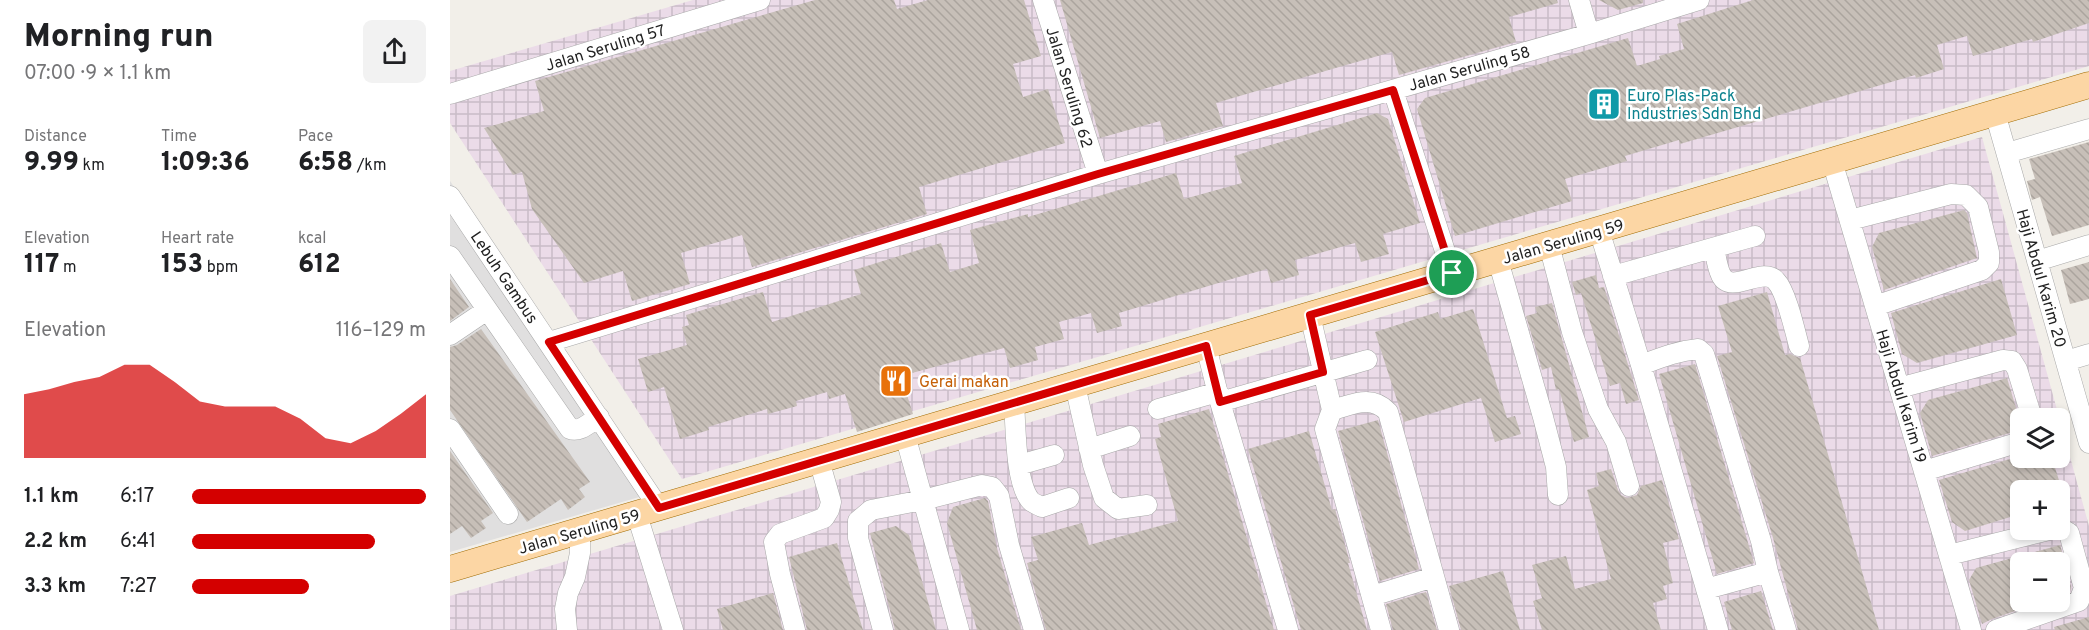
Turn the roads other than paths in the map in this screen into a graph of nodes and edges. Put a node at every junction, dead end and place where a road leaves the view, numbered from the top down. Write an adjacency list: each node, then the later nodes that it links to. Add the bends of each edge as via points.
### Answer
1 (760, 0): 8 (street, Jalan Seruling 57)
2 (1043, 0): 13 (street, Jalan Seruling 62)
3 (1580, 0): 5 (street)
4 (1699, 0): 5 (street, Jalan Seruling 58)
5 (1589, 34): 7 (street, Jalan Seruling 58)
6 (2089, 85): 9 (main road, Jalan Seruling 59)
7 (1393, 90): 13 (street, Jalan Seruling 58); 24 (street)
8 (450, 94)
9 (1995, 113): 11 (street, Haji Abdul Karim 20); 12 (main road, Jalan Seruling 59)
10 (2089, 129): 11 (street)
11 (2007, 153): 23 (street, Haji Abdul Karim 20)
12 (1832, 161): 15 (street, Haji Abdul Karim 19); 16 (main road, Jalan Seruling 59)
13 (1098, 174): 30 (street, Jalan Seruling 58)
14 (450, 196): 30 (street, Lebuh Gambus)
15 (1850, 220): 26 (street, Haji Abdul Karim 19); 26 (street, via 1951,194 1966,195 1978,207 1989,252 1989,263 1982,270)
16 (1599, 230): 18 (main road, Jalan Seruling 59); 25 (street)
17 (1755, 236): 20 (street)
18 (1549, 245): 22 (main road, Jalan Seruling 59); 56 (street, via 1572,332 1598,409 1616,442)
19 (2089, 245): 23 (street)
20 (1714, 248): 25 (street); 32 (street, via 1725,281 1766,276 1776,281)
21 (450, 256): 27 (street)
22 (1498, 260): 24 (main road, Jalan Seruling 59); 57 (street, via 1546,427)
23 (2037, 261): 35 (street, Haji Abdul Karim 20)
24 (1452, 273): 28 (main road, Jalan Seruling 59)
25 (1613, 276): 36 (street)
26 (1875, 306): 39 (street, Haji Abdul Karim 19)
27 (487, 310): 29 (street); 45 (street, via 570,429 579,430)
28 (1310, 315): 31 (main road, Jalan Seruling 59); 37 (street)
29 (450, 335)
30 (549, 342): 45 (street, Lebuh Gambus)
31 (1206, 346): 38 (main road, Jalan Seruling 59); 40 (street)
32 (1799, 346)
33 (2089, 354): 35 (street)
34 (1366, 360): 37 (street)
35 (2066, 361): 49 (street, Haji Abdul Karim 20)
36 (1641, 365): 68 (street, via 1686,350 1698,348 1704,354); 70 (street)
37 (1323, 372): 40 (street); 44 (street)
38 (1075, 385): 41 (main road, Jalan Seruling 59); 51 (street)
39 (1899, 388): 42 (street, via 2003,360 2012,362 2017,369); 55 (street, Haji Abdul Karim 19)
40 (1219, 397): 43 (street); 78 (street)
41 (1014, 403): 47 (main road, Jalan Seruling 59); 54 (street)
42 (2029, 408)
43 (1158, 409)
44 (1332, 410): 69 (street, via 1371,401 1388,412); 71 (street, via 1325,429)
45 (598, 417): 61 (street, Lebuh Gambus)
46 (450, 429): 62 (street)
47 (904, 435): 53 (main road, Jalan Seruling 59); 59 (street)
48 (1130, 436): 51 (street)
49 (2089, 443)
50 (2010, 445): 55 (street)
51 (1089, 449): 60 (street, via 1104,498 1118,509)
52 (1054, 455): 54 (street)
53 (819, 460): 61 (main road, Jalan Seruling 59); 74 (street, via 831,502 829,510 824,518 780,534 774,542)
54 (1019, 465): 58 (street, via 1030,501 1042,507)
55 (1924, 471): 66 (street, Haji Abdul Karim 19)
56 (1629, 486)
57 (1558, 495)
58 (1069, 498)
59 (923, 500): 75 (street, via 871,510 858,520 858,538); 76 (street); 77 (street, via 982,485 999,496)
60 (1147, 505)
61 (648, 511): 63 (main road, Jalan Seruling 59); 73 (street, Lebuh Gambus)
62 (508, 514)
63 (580, 531): 67 (main road, Jalan Seruling 59); 72 (street, via 580,553 565,609)
64 (2070, 533): 84 (street, via 2084,588 2079,601)
65 (2010, 540): 66 (street)
66 (1949, 555): 83 (street, Haji Abdul Karim 19)
67 (450, 569)
68 (1768, 572): 70 (street); 82 (street)
69 (1434, 577): 71 (street); 80 (street)
70 (1706, 589): 81 (street)
71 (1372, 596): 79 (street)
72 (567, 630)
73 (673, 630)
74 (795, 630)
75 (883, 630)
76 (959, 630)
77 (1034, 630)
78 (1288, 630)
79 (1381, 630)
80 (1449, 630)
81 (1718, 630)
82 (1786, 630)
83 (1971, 630)
84 (1996, 630)

